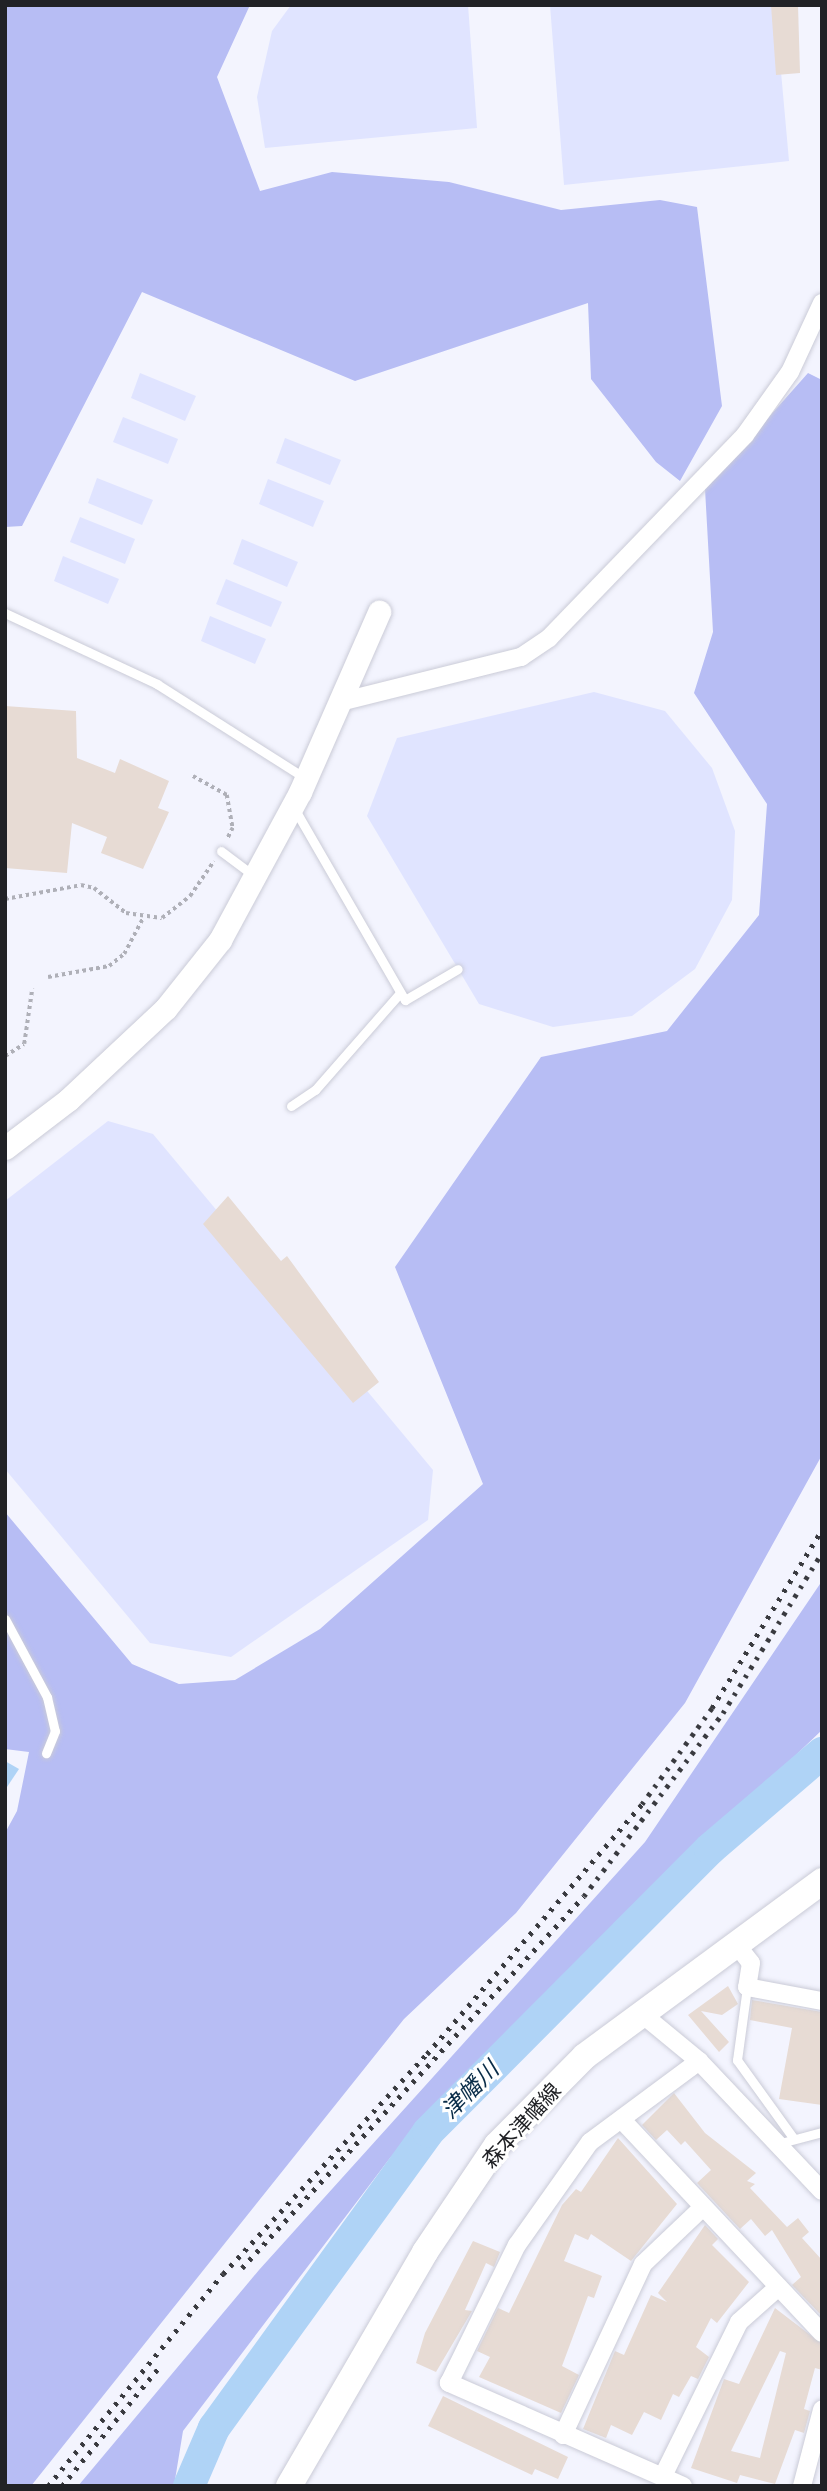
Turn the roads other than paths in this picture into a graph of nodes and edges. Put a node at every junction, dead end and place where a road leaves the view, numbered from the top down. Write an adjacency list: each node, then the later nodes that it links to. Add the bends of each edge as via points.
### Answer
1 (822, 303): 4 (street, via 790,372 745,435 549,638 521,657)
2 (379, 612): 4 (street)
3 (5, 613): 5 (lane, via 157,684)
4 (341, 702): 5 (street)
5 (305, 778): 6 (street)
6 (293, 806): 8 (street); 10 (lane)
7 (221, 851): 8 (lane)
8 (256, 878): 12 (street, via 220,940 166,1008 68,1100)
9 (458, 969): 10 (lane, via 405,1000)
10 (401, 993): 11 (lane, via 315,1090)
11 (290, 1106)
12 (5, 1148)
13 (5, 1619): 14 (lane, via 47,1698 55,1731)
14 (46, 1753)
15 (822, 1881): 16 (main road, 森本津幡線)
16 (736, 1944): 17 (street, via 751,1963); 19 (main road, 森本津幡線)
17 (747, 1987): 18 (street); 23 (lane, via 737,2060)
18 (822, 2001)
19 (642, 2014): 20 (street); 31 (main road, 森本津幡線, via 585,2056 497,2145 425,2252)
20 (699, 2061): 21 (street); 23 (street)
21 (622, 2120): 25 (street); 29 (street, via 590,2142 517,2245 449,2383)
22 (822, 2132): 23 (lane)
23 (786, 2142): 24 (street)
24 (822, 2191)
25 (702, 2208): 26 (street); 29 (street, via 643,2264)
26 (776, 2290): 27 (street); 30 (street, via 738,2322)
27 (822, 2333)
28 (822, 2410): 33 (street)
29 (563, 2435): 30 (street)
30 (663, 2476): 32 (street)
31 (289, 2486)
32 (683, 2486)
33 (802, 2486)

